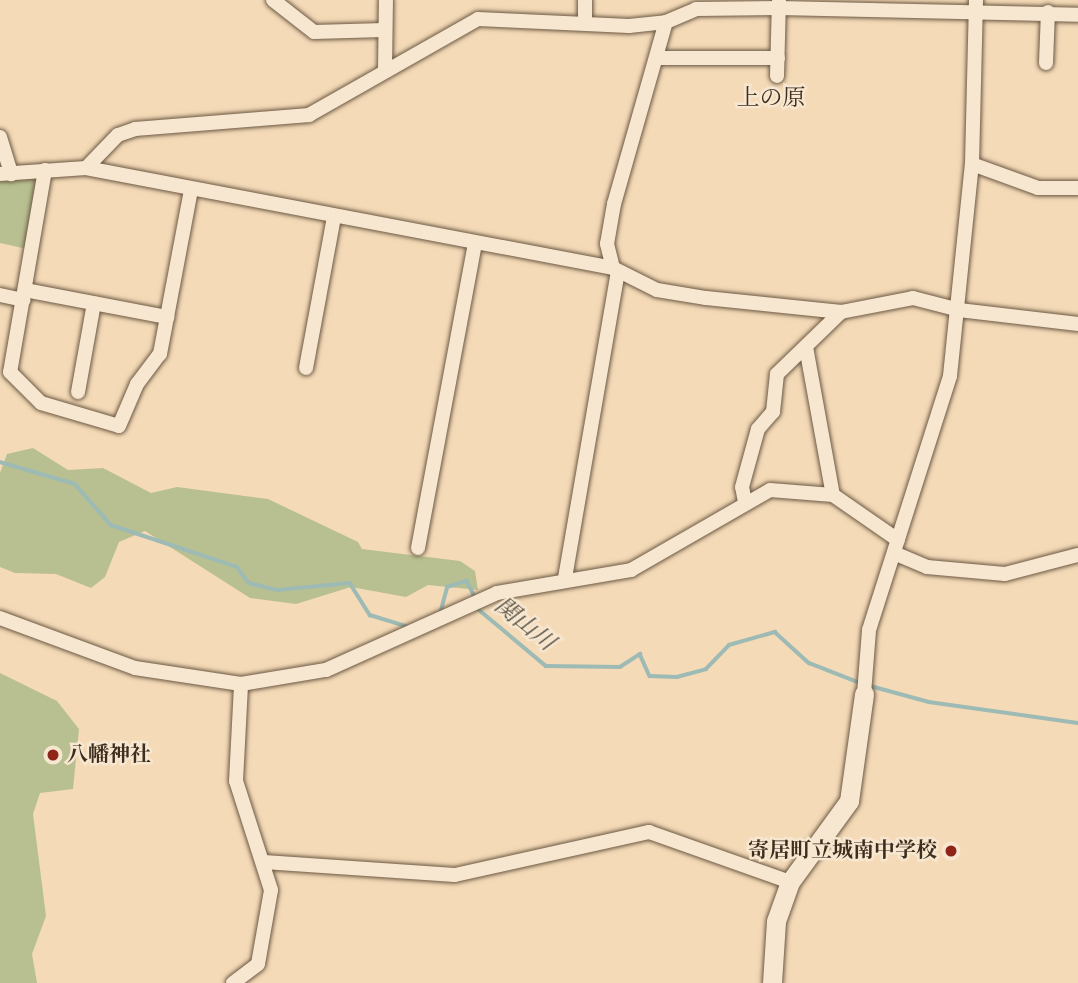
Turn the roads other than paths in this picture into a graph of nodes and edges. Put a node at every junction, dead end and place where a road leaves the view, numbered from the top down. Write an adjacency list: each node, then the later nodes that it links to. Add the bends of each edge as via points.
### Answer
1 (273, 0): 10 (street, via 314,32)
2 (386, 0): 10 (street)
3 (585, 0): 9 (street)
4 (779, 4): 5 (street); 8 (street, via 696,9); 12 (street)
5 (976, 6): 6 (street); 17 (street)
6 (1048, 12): 7 (street); 13 (street)
7 (1078, 15)
8 (666, 22): 9 (street); 11 (street)
9 (585, 23): 14 (street, via 478,19)
10 (384, 30): 14 (street)
11 (656, 58): 12 (street); 25 (street, via 614,204 607,244)
12 (778, 58): 15 (street)
13 (1046, 63)
14 (385, 69): 18 (street, via 309,115 126,132)
15 (777, 76)
16 (0, 136): 20 (street)
17 (972, 164): 21 (street, via 1038,188); 29 (street)
18 (86, 168): 19 (street); 22 (street)
19 (45, 170): 20 (street); 27 (street)
20 (6, 174)
21 (1078, 188)
22 (191, 190): 23 (street); 31 (street)
23 (334, 218): 24 (street); 34 (street)
24 (475, 244): 25 (street); 39 (street)
25 (616, 270): 30 (street, via 657,290); 41 (street)
26 (0, 295): 27 (street)
27 (24, 295): 28 (street); 31 (street, via 9,372 17,383 66,415 119,426 136,384 160,354)
28 (94, 303): 31 (street); 35 (street)
29 (959, 310): 30 (street, via 913,298); 32 (street); 38 (street, via 945,405)
30 (841, 312): 33 (street)
31 (167, 317)
32 (1078, 324)
33 (806, 347): 36 (street); 37 (street, via 777,374 774,412 758,429 742,487)
34 (306, 368)
35 (78, 392)
36 (833, 495): 37 (street, via 770,490); 38 (street)
37 (745, 502): 41 (street, via 631,570)
38 (896, 547): 40 (street, via 927,567 1005,573); 44 (street, via 869,631)
39 (418, 548)
40 (1078, 555)
41 (565, 578): 43 (street, via 497,593 327,670)
42 (0, 618): 43 (street, via 135,668)
43 (241, 684): 45 (street, via 236,782)
44 (864, 694): 46 (street, via 849,801)
45 (264, 862): 46 (street, via 455,875 649,832); 47 (street, via 271,890 258,964)
46 (790, 882): 48 (street, via 776,922)
47 (233, 983)
48 (772, 983)

